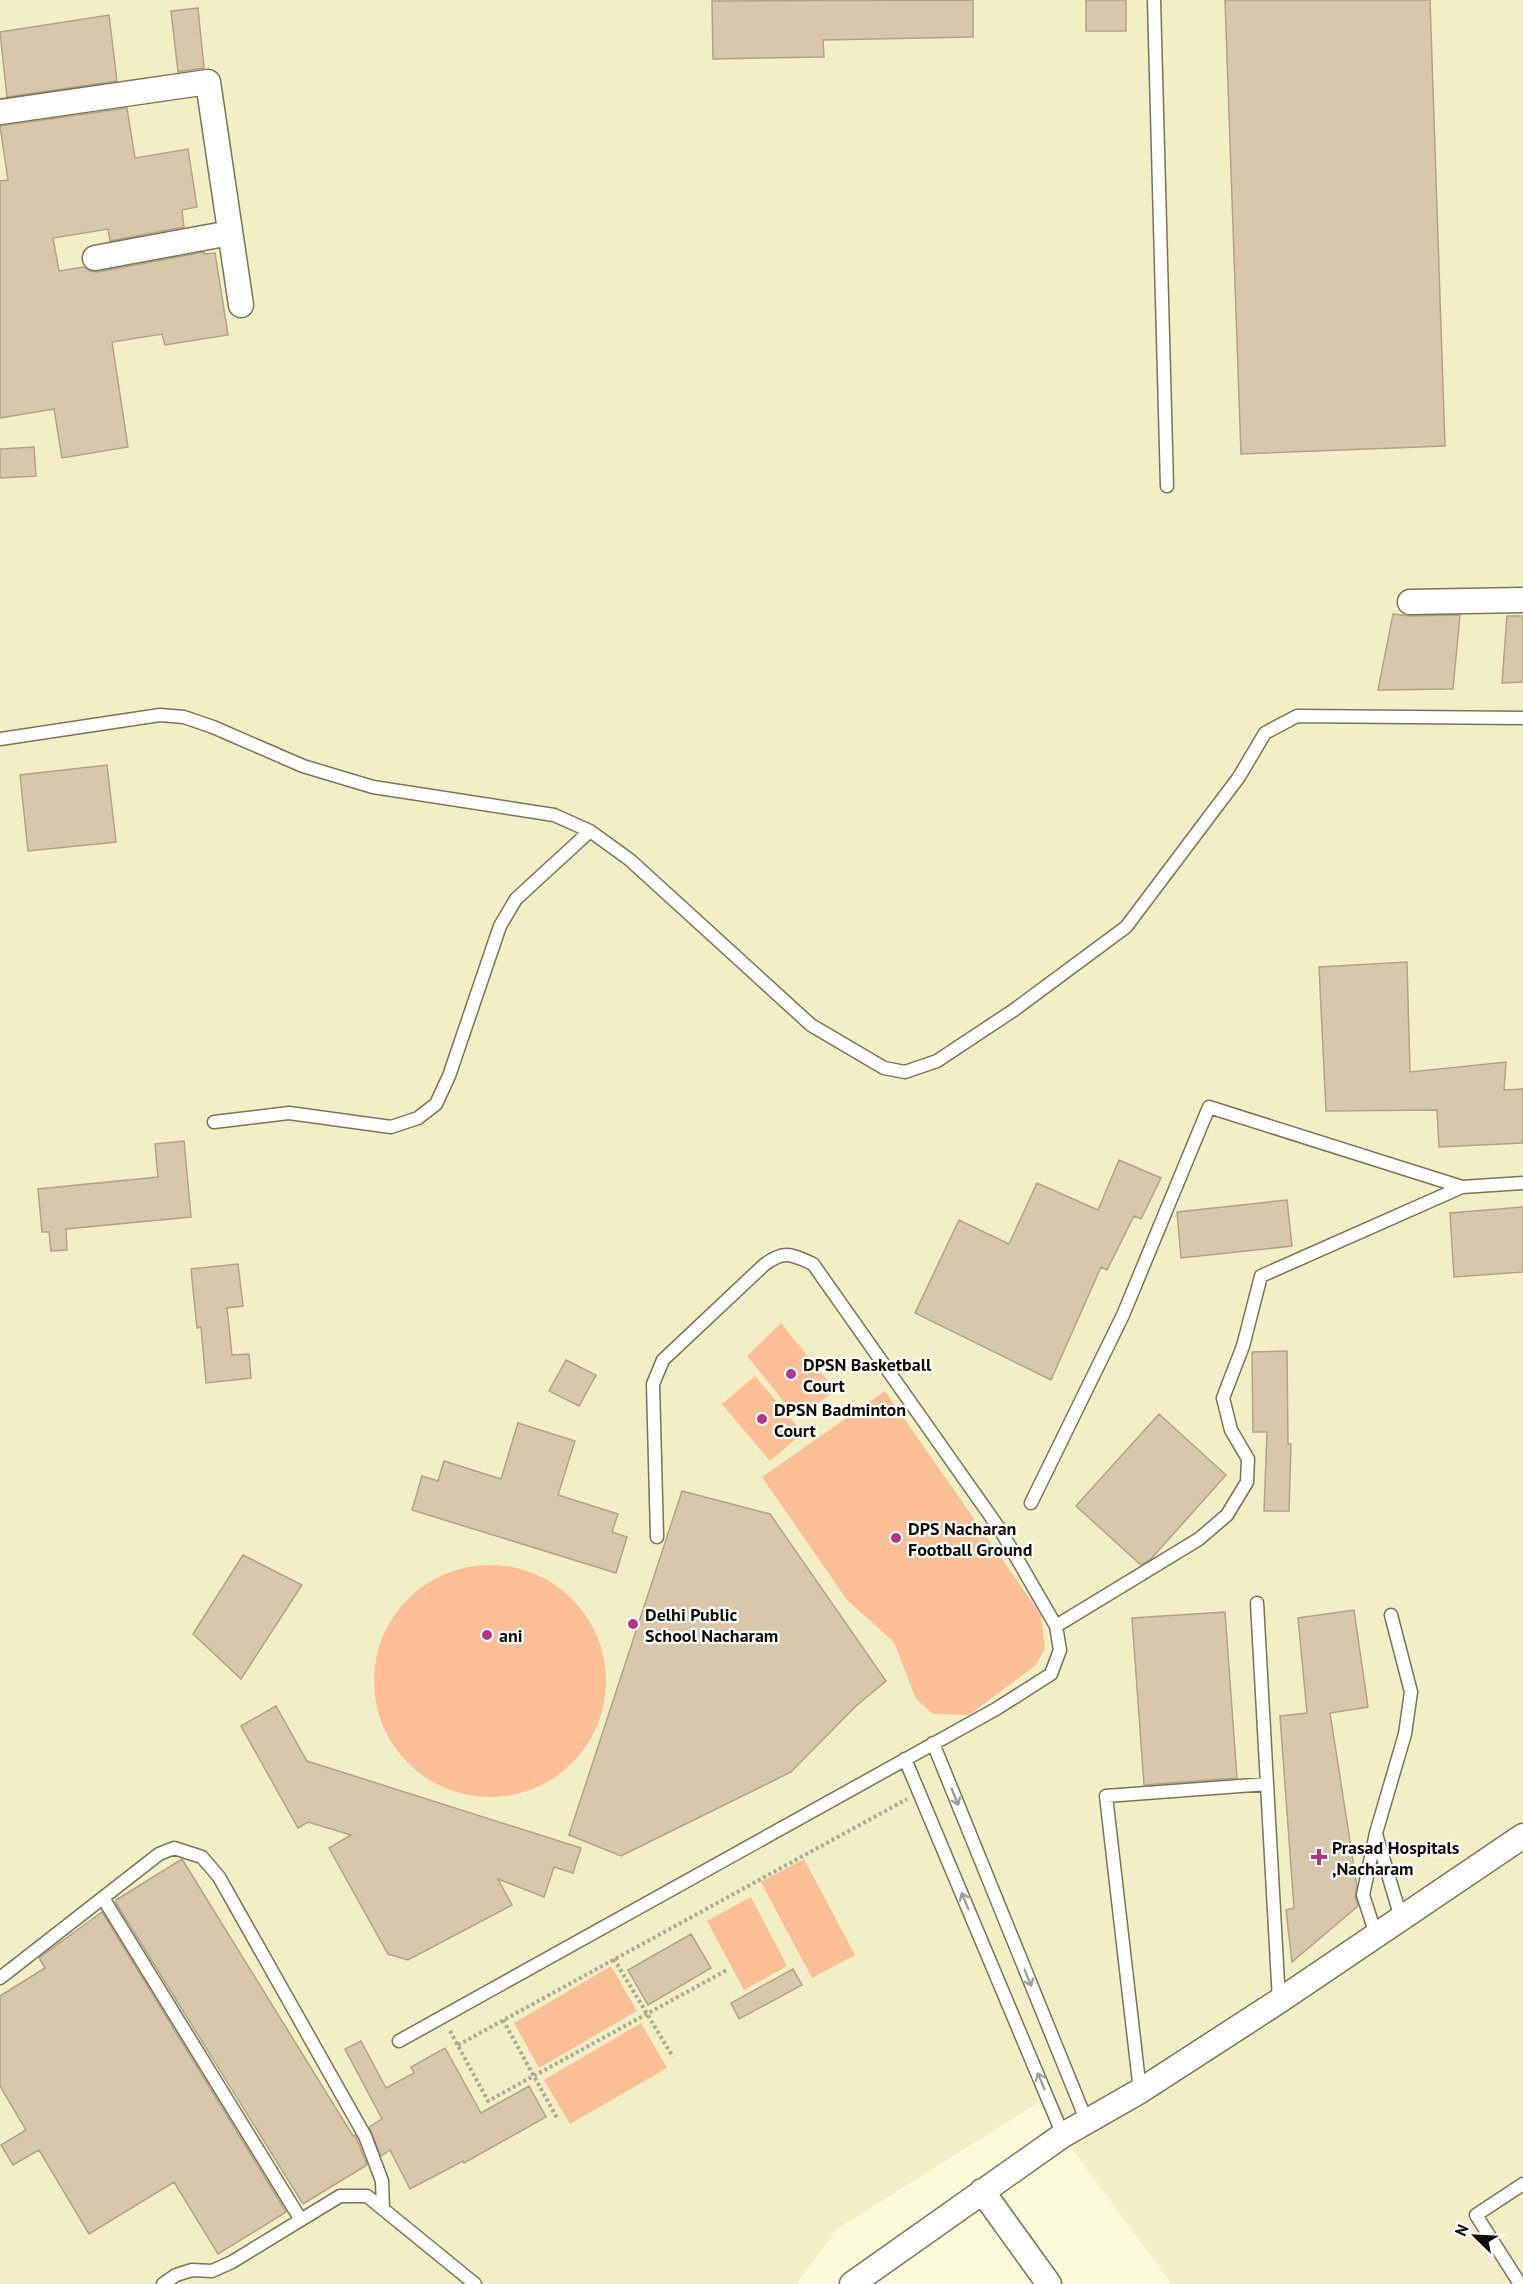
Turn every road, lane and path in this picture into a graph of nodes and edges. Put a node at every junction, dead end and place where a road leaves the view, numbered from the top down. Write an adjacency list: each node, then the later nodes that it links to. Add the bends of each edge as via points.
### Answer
1 (1154, 0): 6 (lane)
2 (0, 112): 3 (street, via 208,82)
3 (230, 233): 4 (street); 5 (street)
4 (95, 258)
5 (241, 305)
6 (1167, 486)
7 (1523, 600): 8 (street)
8 (1410, 602)
9 (1523, 718): 11 (lane, via 1297,716 1265,733 1239,777 1126,927 937,1061 905,1072 884,1068 811,1025 630,860)
10 (0, 739): 11 (lane, via 160,715 184,717 303,766 373,787 554,814)
11 (590, 831): 12 (lane, via 516,899 500,926 449,1076 436,1104 418,1118 391,1127 289,1113)
12 (214, 1122)
13 (1523, 1184): 14 (lane)
14 (1462, 1187): 15 (lane, via 1209,1107 1123,1315); 19 (lane, via 1261,1276 1243,1346 1223,1398 1231,1430 1248,1459 1247,1482 1227,1515 1199,1539)
15 (1031, 1503)
16 (657, 1537): 19 (lane, via 653,1384 656,1374 663,1360 764,1265 776,1256 793,1255 813,1264 820,1273 1001,1530)
17 (1257, 1603): 22 (lane)
18 (1391, 1616): 24 (lane, via 1411,1692 1405,1734)
19 (1056, 1626): 20 (lane, via 1060,1650 1051,1674)
20 (933, 1743): 21 (lane); 42 (lane, one-way to 42)
21 (905, 1759): 23 (lane); 34 (lane)
22 (1267, 1784): 32 (lane); 40 (lane, via 1106,1796)
23 (919, 1792): 29 (path); 43 (lane, one-way to 23)
24 (1376, 1833): 27 (lane); 28 (lane, via 1363,1895)
25 (1523, 1836): 27 (street)
26 (103, 1898): 31 (lane); 46 (lane, via 159,1854 174,1848 202,1857 219,1877 365,2136 382,2181); 47 (lane)
27 (1401, 1918): 28 (street)
28 (1376, 1935): 32 (street)
29 (614, 1959): 33 (path); 35 (path)
30 (727, 1970): 33 (path)
31 (0, 1978)
32 (1279, 2001): 40 (street)
33 (647, 2013): 38 (path); 39 (path)
34 (442, 2017): 36 (lane); 37 (path)
35 (503, 2020): 37 (path); 39 (path)
36 (399, 2041)
37 (458, 2045): 39 (path, via 488,2101)
38 (674, 2057)
39 (534, 2076): 41 (path)
40 (1140, 2091): 42 (street)
41 (557, 2118)
42 (1087, 2122): 43 (street)
43 (1064, 2135): 45 (street)
44 (1523, 2184): 52 (lane, via 1476,2215)
45 (982, 2190): 50 (street); 51 (street)
46 (383, 2209): 47 (lane, via 367,2196 340,2196); 49 (lane)
47 (301, 2220): 48 (lane, via 232,2262 212,2271 176,2275)
48 (163, 2284)
49 (475, 2284)
50 (852, 2284)
51 (1049, 2284)
52 (1520, 2284)

